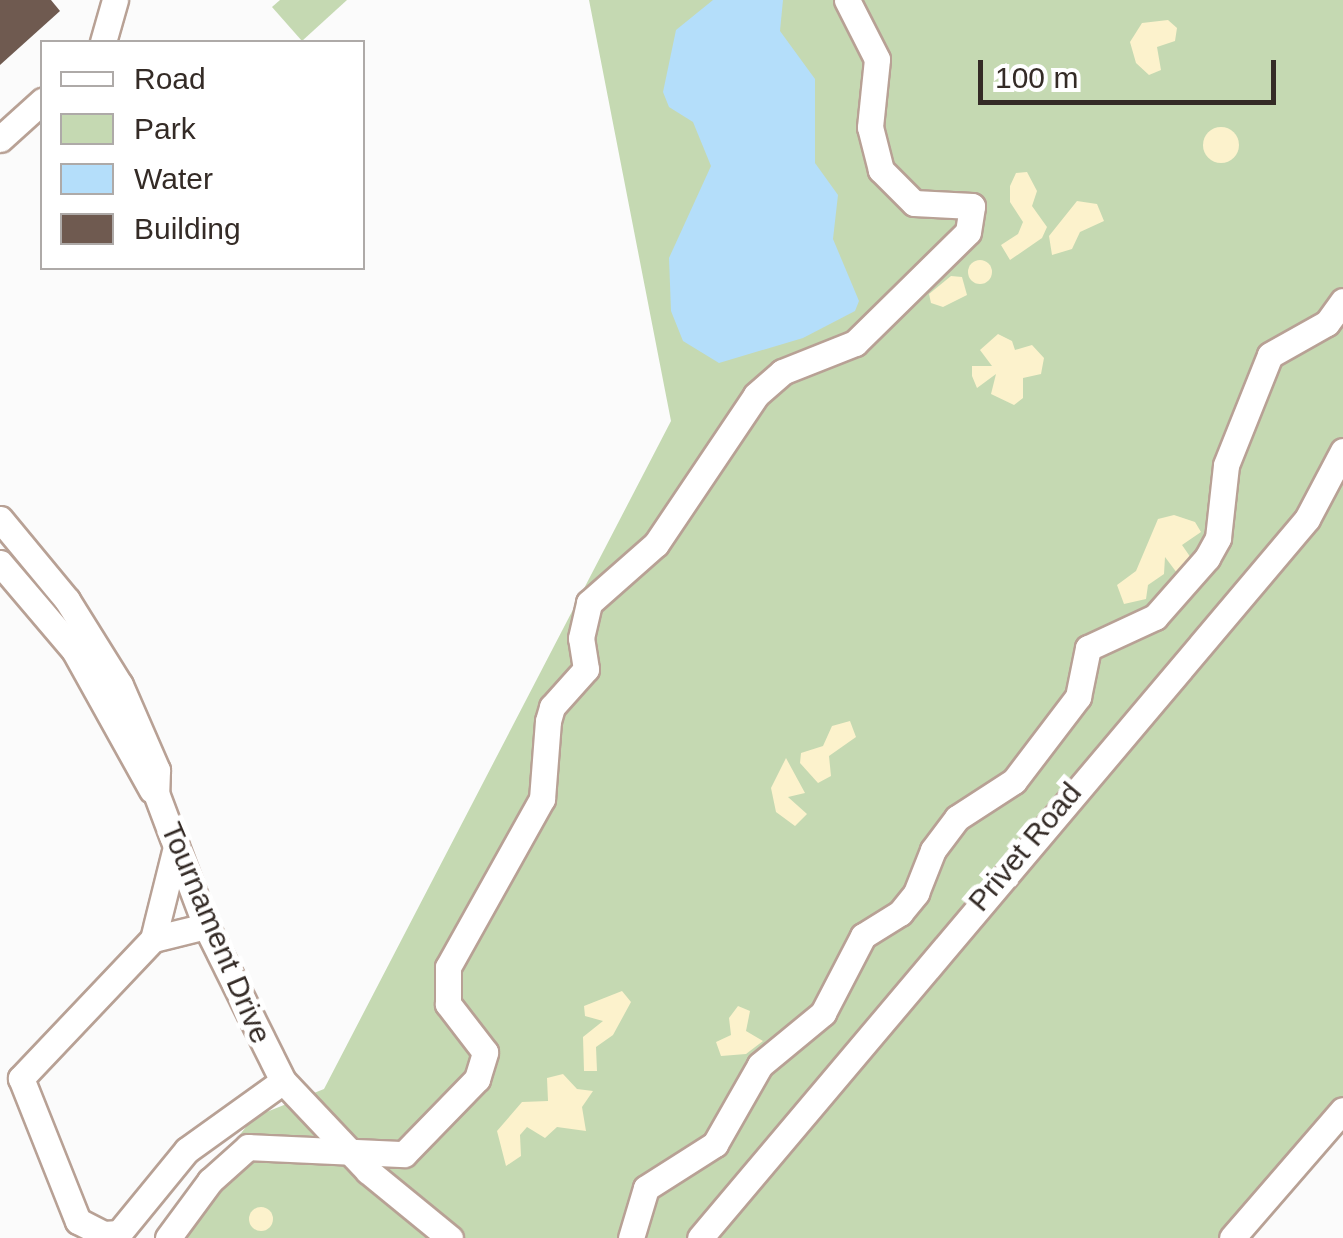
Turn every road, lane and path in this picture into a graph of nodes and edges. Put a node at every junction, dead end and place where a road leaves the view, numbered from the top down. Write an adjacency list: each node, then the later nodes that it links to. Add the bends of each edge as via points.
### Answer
1 (115, 0): 3 (street)
2 (846, 0): 16 (street, via 878,59 870,127 887,181 914,203 972,206 972,223 944,260 855,343 782,372 756,395 656,544 589,603 581,638 586,670 552,707 542,799 448,967 448,1004 482,1044 483,1070 404,1154)
3 (104, 40)
4 (40, 104): 5 (street)
5 (0, 139)
6 (1343, 302): 19 (street, via 1327,323 1270,355 1226,465 1218,538 1207,558 1155,617 1088,648 1078,698 1024,768 957,818 916,893 900,913 863,936 823,1013 760,1065 715,1144 646,1188)
7 (1343, 451): 20 (street, Privet Road, via 1307,520 1094,764)
8 (0, 519): 10 (street, Tournament Drive, via 105,659 157,770)
9 (0, 563): 10 (street, Tournament Drive, via 74,650)
10 (156, 793): 11 (street, Tournament Drive)
11 (176, 842): 12 (street, Tournament Drive); 13 (street)
12 (206, 926): 13 (street); 14 (street, Tournament Drive)
13 (152, 939): 14 (street, via 21,1078 78,1221 104,1234 119,1232 187,1150)
14 (283, 1082): 16 (street, Tournament Drive)
15 (1343, 1110): 21 (street)
16 (350, 1153): 17 (street, via 248,1147 210,1181); 18 (street, Tournament Drive)
17 (168, 1238)
18 (450, 1238)
19 (630, 1238)
20 (700, 1238)
21 (1232, 1238)

